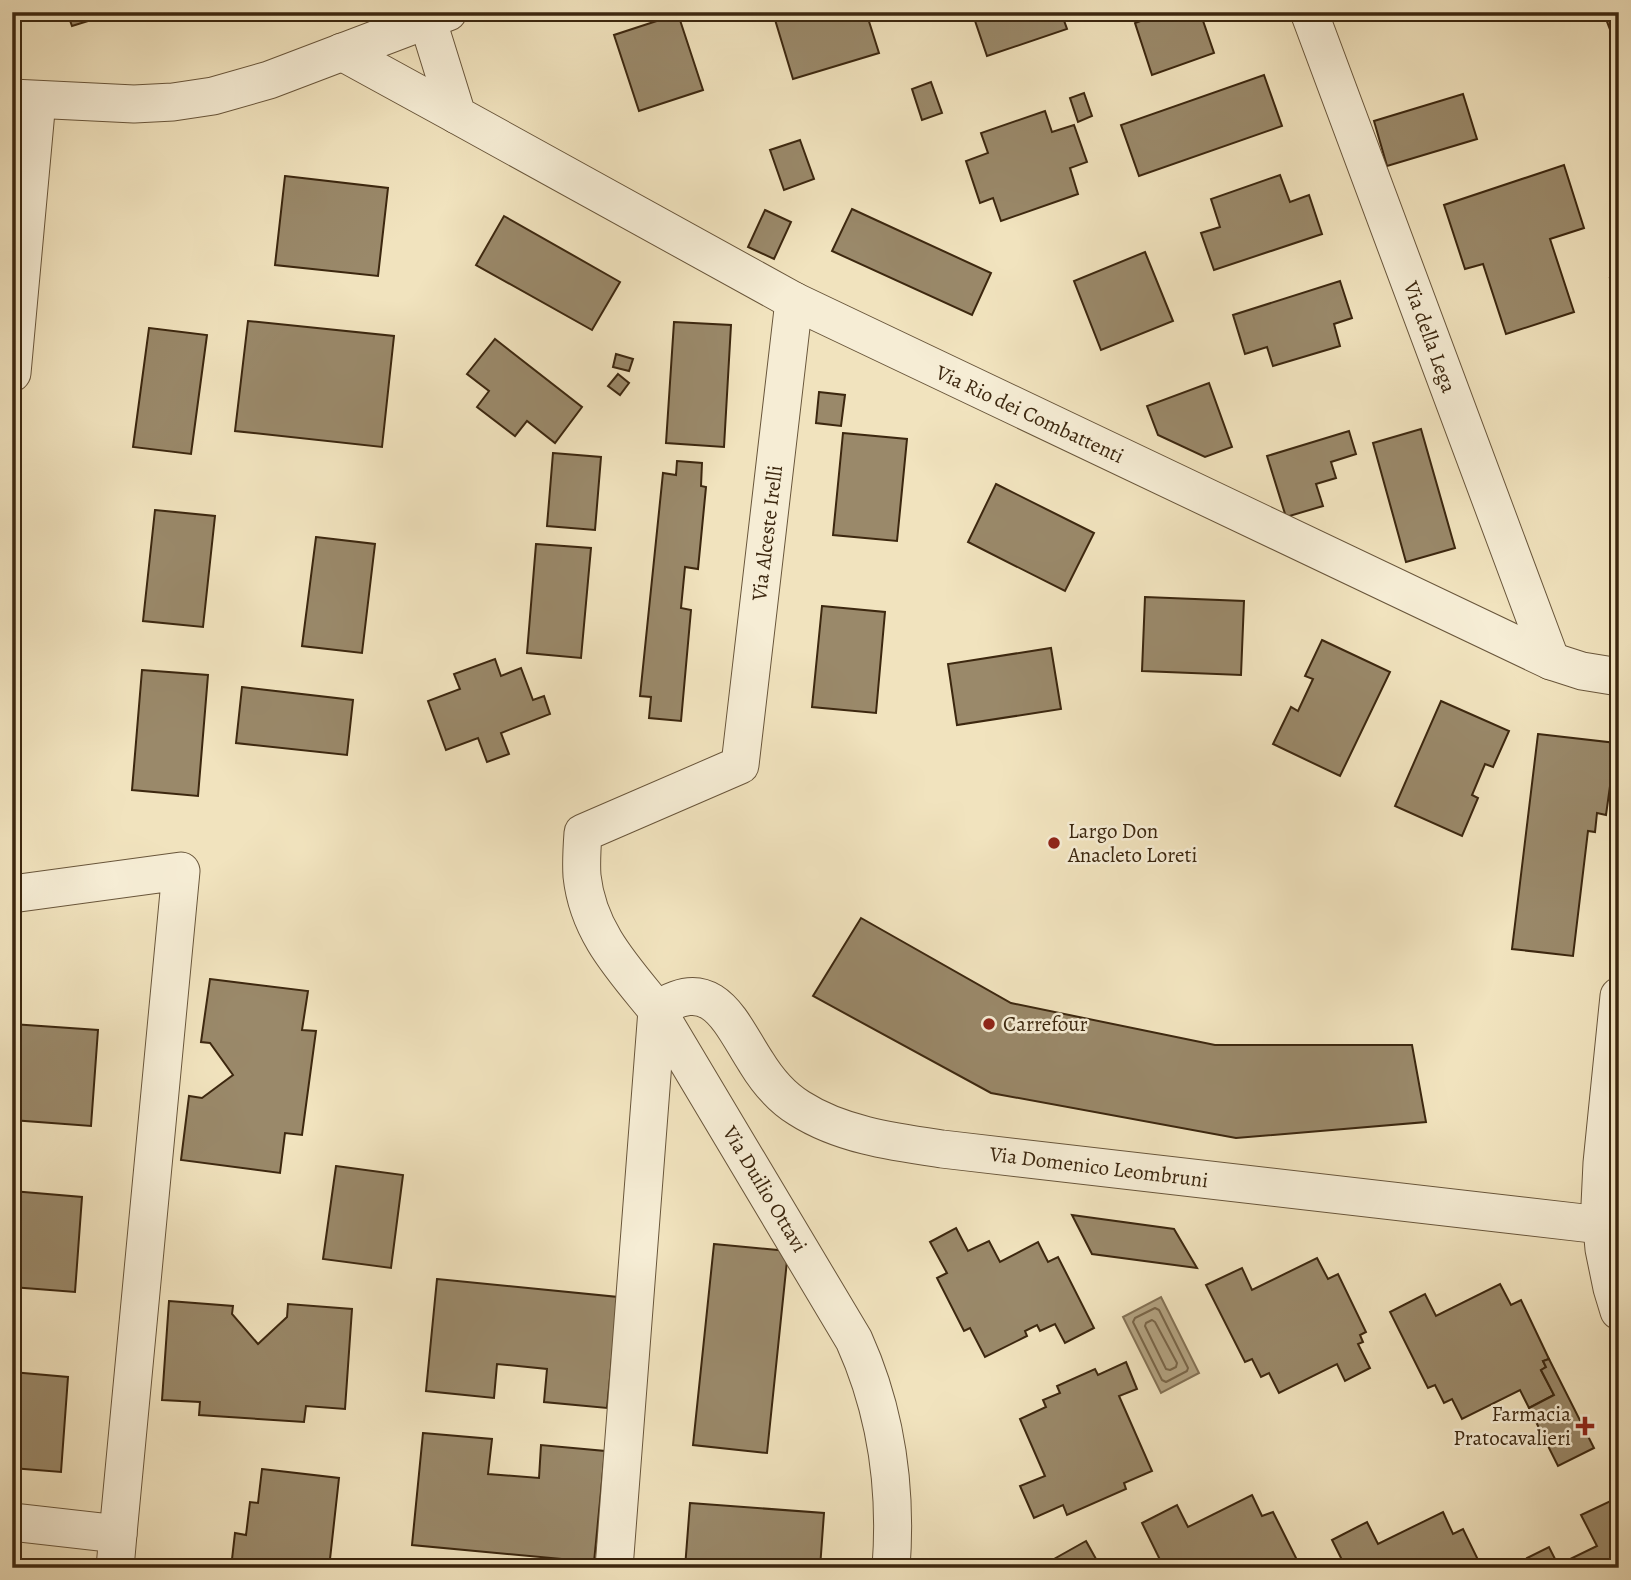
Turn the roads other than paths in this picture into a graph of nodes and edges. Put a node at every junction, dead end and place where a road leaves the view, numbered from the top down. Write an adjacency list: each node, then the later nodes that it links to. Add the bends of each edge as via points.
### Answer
1 (1309, 12): 8 (street, Via della Lega)
2 (433, 15): 3 (street); 5 (street)
3 (342, 52): 4 (street, via 259,83 195,100 134,104); 5 (street, Via Rio dei Combattenti)
4 (24, 99): 7 (street)
5 (457, 115): 6 (street, Via Rio dei Combattenti)
6 (793, 302): 8 (street, Via Rio dei Combattenti); 10 (street, Via Alceste Irelli, via 740,765)
7 (12, 373)
8 (1551, 661): 9 (street, Via Rio dei Combattenti)
9 (1619, 677)
10 (583, 833): 13 (street, Via Duilio Ottavi, via 582,874 591,916 610,950)
11 (12, 894): 18 (street, via 181,871)
12 (1619, 996): 14 (street)
13 (657, 1010): 15 (street, Via Domenico Leombruni, via 690,997 713,1003 723,1010 784,1097 830,1124 869,1136 942,1149); 19 (street); 20 (street, Via Duilio Ottavi, via 862,1357 888,1455)
14 (1614, 1112): 15 (street, via 1600,1185)
15 (1601, 1225): 16 (street)
16 (1618, 1305)
17 (12, 1522): 18 (street)
18 (117, 1551)
19 (614, 1568)
20 (891, 1568)

